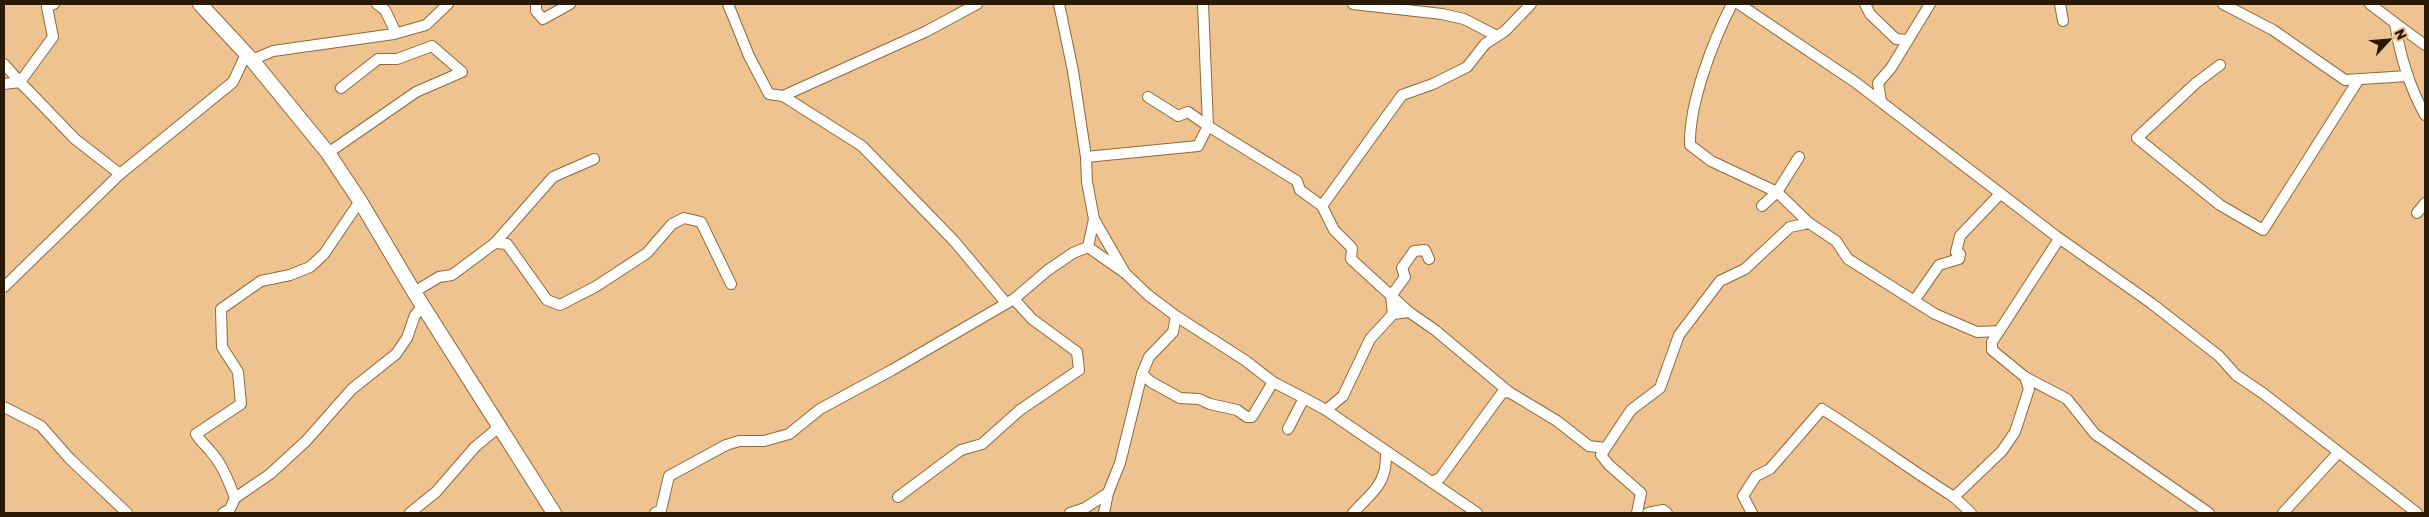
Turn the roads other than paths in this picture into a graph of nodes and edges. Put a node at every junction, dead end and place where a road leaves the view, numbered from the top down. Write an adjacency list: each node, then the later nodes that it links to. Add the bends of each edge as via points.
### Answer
1 (54, 4): 31 (street, via 47,7 53,37)
2 (200, 4): 26 (street)
3 (377, 4): 22 (street, via 385,10)
4 (448, 4): 22 (street, via 426,25)
5 (536, 4): 6 (street, via 536,11 543,19)
6 (570, 4)
7 (728, 4): 34 (street, via 769,94)
8 (977, 4): 34 (street, via 925,32)
9 (1059, 4): 40 (street)
10 (1203, 4): 38 (street)
11 (1353, 4): 23 (street, via 1442,14 1464,19)
12 (1531, 4): 23 (street)
13 (1732, 4): 44 (street, via 1701,83 1690,128 1690,145 1711,161)
14 (1739, 4): 36 (street)
15 (1865, 4): 24 (street, via 1870,14 1896,39)
16 (1930, 4): 24 (street)
17 (2060, 4): 20 (street)
18 (2223, 4): 30 (street, via 2273,30 2345,80)
19 (2370, 4): 21 (street)
20 (2064, 21)
21 (2395, 23): 25 (street); 29 (street, via 2399,50)
22 (396, 33): 26 (street)
23 (1497, 36): 48 (street, via 1485,44 1467,67 1433,84 1402,94)
24 (1908, 40): 36 (street, via 1878,83)
25 (2425, 45)
26 (249, 57): 39 (street); 43 (street, via 233,82)
27 (4, 64): 31 (street)
28 (2220, 65): 30 (street, via 2137,138 2220,205 2263,230)
29 (2408, 76): 30 (street); 37 (street)
30 (2359, 79)
31 (20, 82): 32 (street); 43 (street, via 75,139)
32 (4, 84)
33 (341, 88): 39 (street, via 378,59 397,59 432,46 462,72 416,92)
34 (783, 96): 62 (street, via 862,146)
35 (1148, 97): 38 (street, via 1178,116 1188,112)
36 (1881, 101): 45 (street)
37 (2425, 115)
38 (1208, 126): 40 (street, via 1198,146); 48 (street, via 1297,180 1300,190)
39 (328, 153): 46 (street)
40 (1086, 157): 51 (street)
41 (1799, 157): 44 (street)
42 (594, 159): 54 (street, via 554,177)
43 (120, 174): 59 (street)
44 (1777, 192): 49 (street); 52 (street)
45 (2000, 194): 53 (street); 63 (street, via 1960,236 1956,252 1960,254 1959,259 1939,266)
46 (360, 201): 60 (street); 85 (street, via 324,254 310,267 261,281 221,309 222,347 238,372 241,404 196,434 202,445 211,451)
47 (2425, 203): 50 (street)
48 (1322, 206): 61 (street, via 1334,230 1352,248 1351,259)
49 (1762, 206)
50 (2417, 213)
51 (1094, 219): 55 (street); 57 (street)
52 (1809, 223): 63 (street, via 1836,241 1848,259); 78 (street, via 1790,227 1744,269 1720,281 1679,335 1660,388 1631,410)
53 (2059, 239): 68 (street); 80 (street, via 2151,303 2219,356 2236,375)
54 (495, 243): 58 (street, via 507,244 547,300 560,305 647,253 672,224 684,218 701,222); 60 (street, via 452,275 439,277)
55 (1088, 248): 57 (street); 62 (street, via 1073,253)
56 (1429, 259): 61 (street, via 1425,250 1414,251 1402,268 1405,277)
57 (1125, 273): 67 (street)
58 (732, 284)
59 (4, 287)
60 (414, 292): 64 (street)
61 (1391, 296): 65 (street); 66 (street)
62 (1010, 301): 83 (street, via 1077,352 1079,370 1020,410 982,444 961,450); 91 (street, via 820,409 789,434 764,441 726,444 688,464 669,476 661,510)
63 (1914, 301): 68 (street, via 1976,332)
64 (423, 306): 76 (street); 85 (street, via 415,315 407,338 396,354 352,390 306,441 270,474)
65 (1409, 312): 66 (street); 72 (street)
66 (1393, 314): 75 (street, via 1370,339 1343,396)
67 (1176, 316): 69 (street, via 1173,332 1150,357); 71 (street)
68 (1999, 331): 70 (street, via 1992,342 1992,350)
69 (1142, 374): 71 (street, via 1180,398 1199,399 1237,410 1247,417 1252,417); 82 (street, via 1120,463)
70 (2025, 377): 84 (street, via 2029,389 2015,432 2002,451); 100 (street, via 2067,399 2095,434)
71 (1273, 382): 73 (street)
72 (1509, 392): 78 (street, via 1557,421 1589,446); 81 (street, via 1502,393 1440,478)
73 (1304, 398): 75 (street); 77 (street)
74 (4, 406): 88 (street, via 41,426 69,458)
75 (1326, 410): 79 (street)
76 (499, 428): 89 (street, via 474,447 436,492); 90 (street)
77 (1288, 429)
78 (1605, 448): 95 (street, via 1601,455 1641,493)
79 (1386, 452): 81 (street); 94 (street, via 1386,470 1381,483)
80 (2338, 453): 101 (street); 102 (street)
81 (1431, 482): 86 (street)
82 (1108, 493): 92 (street, via 1085,508); 93 (street)
83 (898, 497)
84 (1954, 497): 98 (street, via 1822,409 1770,469 1756,476 1742,496); 99 (street)
85 (235, 498): 87 (street)
86 (1472, 511)
87 (228, 512)
88 (127, 513)
89 (410, 513)
90 (554, 513)
91 (655, 513)
92 (1070, 513)
93 (1104, 513)
94 (1353, 513)
95 (1637, 513)
96 (1648, 513): 97 (street, via 1663,510)
97 (1667, 513)
98 (1752, 513)
99 (1971, 513)
100 (2209, 513)
101 (2283, 513)
102 (2417, 513)

